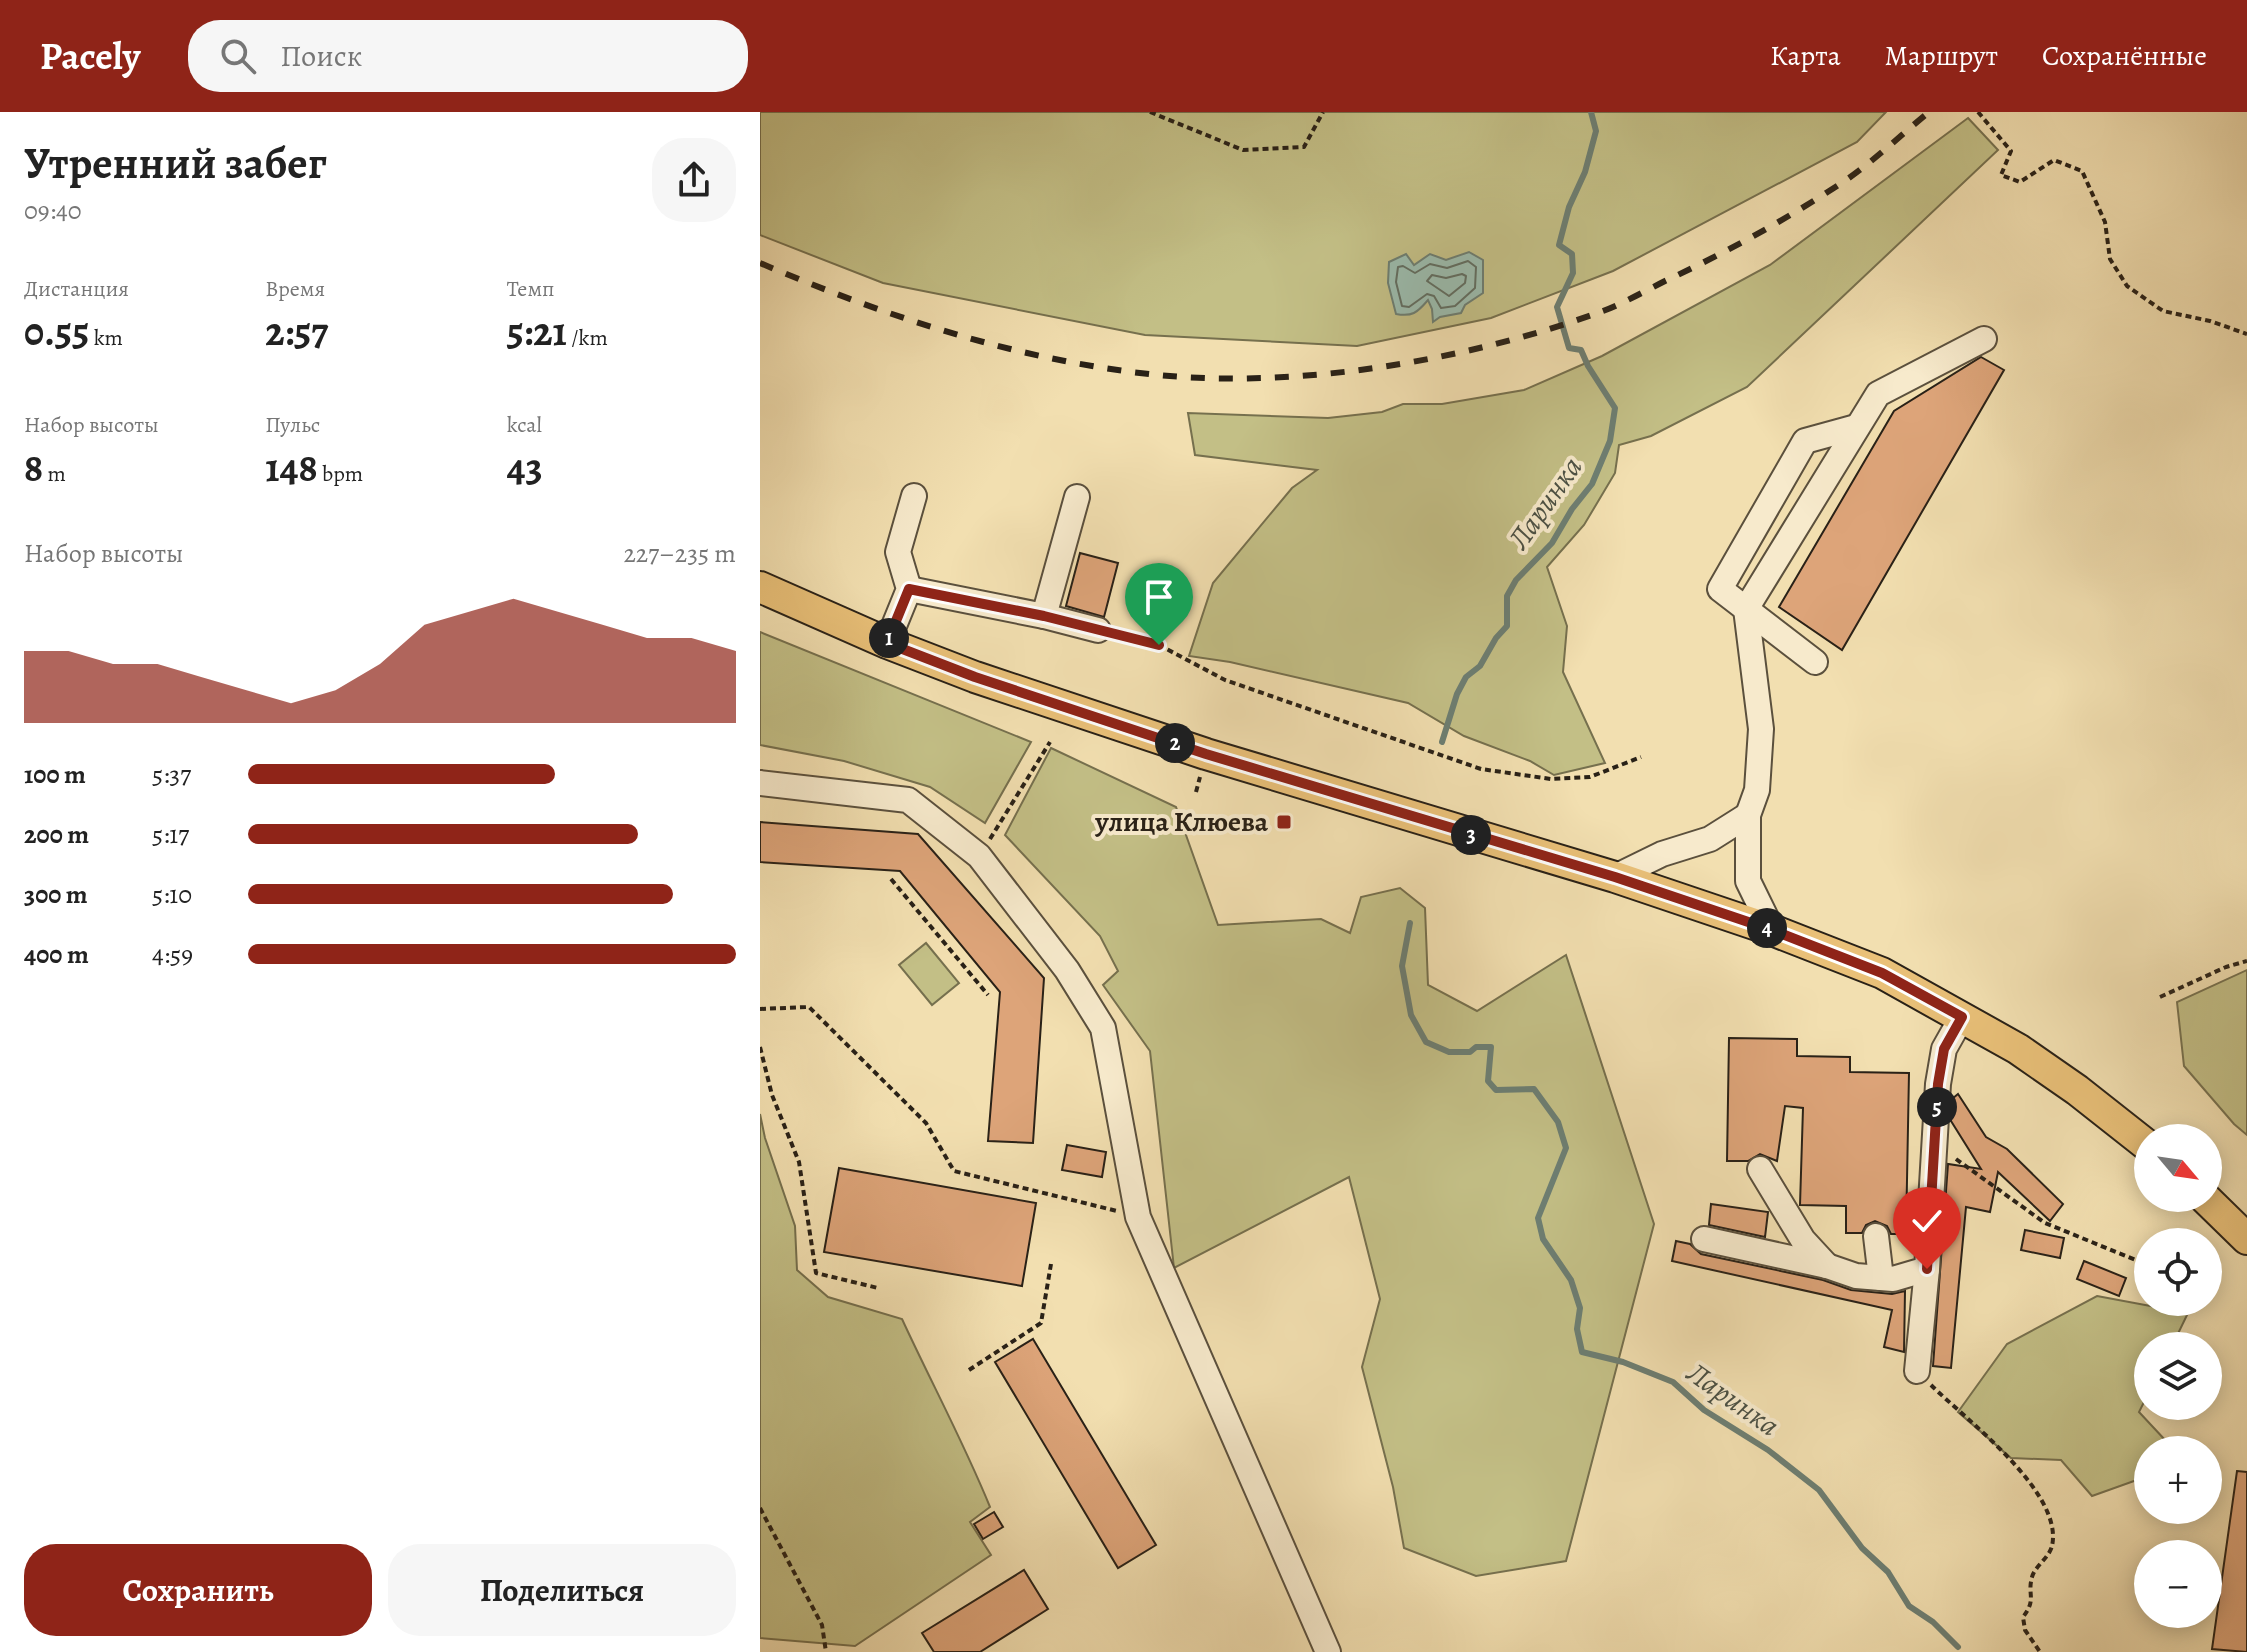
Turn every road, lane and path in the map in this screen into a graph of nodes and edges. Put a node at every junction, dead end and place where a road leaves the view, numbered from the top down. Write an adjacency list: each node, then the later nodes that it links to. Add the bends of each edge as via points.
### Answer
1 (1150, 112): 2 (path, via 1243,150 1304,147)
2 (1323, 112)
3 (1978, 112): 4 (path, via 2011,151 2001,175 2020,182 2054,160 2082,171 2105,222 2110,259 2127,286 2163,311)
4 (2247, 334)
5 (1984, 339): 6 (lane, via 1878,394)
6 (1856, 427): 11 (lane); 11 (lane, via 1805,441 1720,589)
7 (914, 496): 10 (lane, via 898,552)
8 (1077, 497): 12 (lane)
9 (760, 587): 14 (main road)
10 (909, 589): 12 (lane); 14 (lane)
11 (1746, 609): 15 (lane); 19 (lane, via 1761,729 1757,790)
12 (1044, 616): 13 (lane)
13 (1098, 630): 17 (path, via 1159,645 1225,680 1481,769 1551,779 1590,777)
14 (887, 643): 21 (main road, via 1206,754)
15 (1815, 662)
16 (1050, 742): 20 (path)
17 (1641, 757)
18 (760, 783): 34 (lane, via 908,800 979,856 1067,970 1103,1028)
19 (1748, 815): 21 (lane, via 1710,839); 23 (lane, via 1748,881)
20 (1001, 821)
21 (1615, 877): 23 (main road)
22 (891, 879): 25 (path)
23 (1772, 930): 28 (main road, via 1882,973)
24 (2247, 961): 26 (path)
25 (988, 995)
26 (2160, 997)
27 (760, 1009): 34 (path, via 809,1007 926,1123 954,1171)
28 (1962, 1017): 30 (main road, via 2018,1049); 31 (lane, via 1944,1049)
29 (760, 1047): 43 (path, via 772,1095 799,1162 816,1273)
30 (2134, 1135)
31 (1935, 1143): 38 (path, via 2045,1223); 41 (lane)
32 (1760, 1169): 40 (lane, via 1803,1240)
33 (2219, 1212): 37 (main road)
34 (1138, 1217): 48 (lane)
35 (1876, 1236): 42 (lane)
36 (1704, 1239): 40 (lane)
37 (2247, 1239)
38 (2134, 1259)
39 (1051, 1264): 44 (path, via 1041,1323)
40 (1827, 1266): 42 (lane)
41 (1927, 1269): 42 (lane); 45 (lane)
42 (1881, 1278)
43 (878, 1288)
44 (969, 1370)
45 (1917, 1371): 49 (path, via 2011,1458 2052,1519 2052,1548 2032,1576 2033,1605 2023,1617)
46 (760, 1508): 47 (path, via 822,1625)
47 (826, 1652)
48 (1328, 1652)
49 (2040, 1652)

